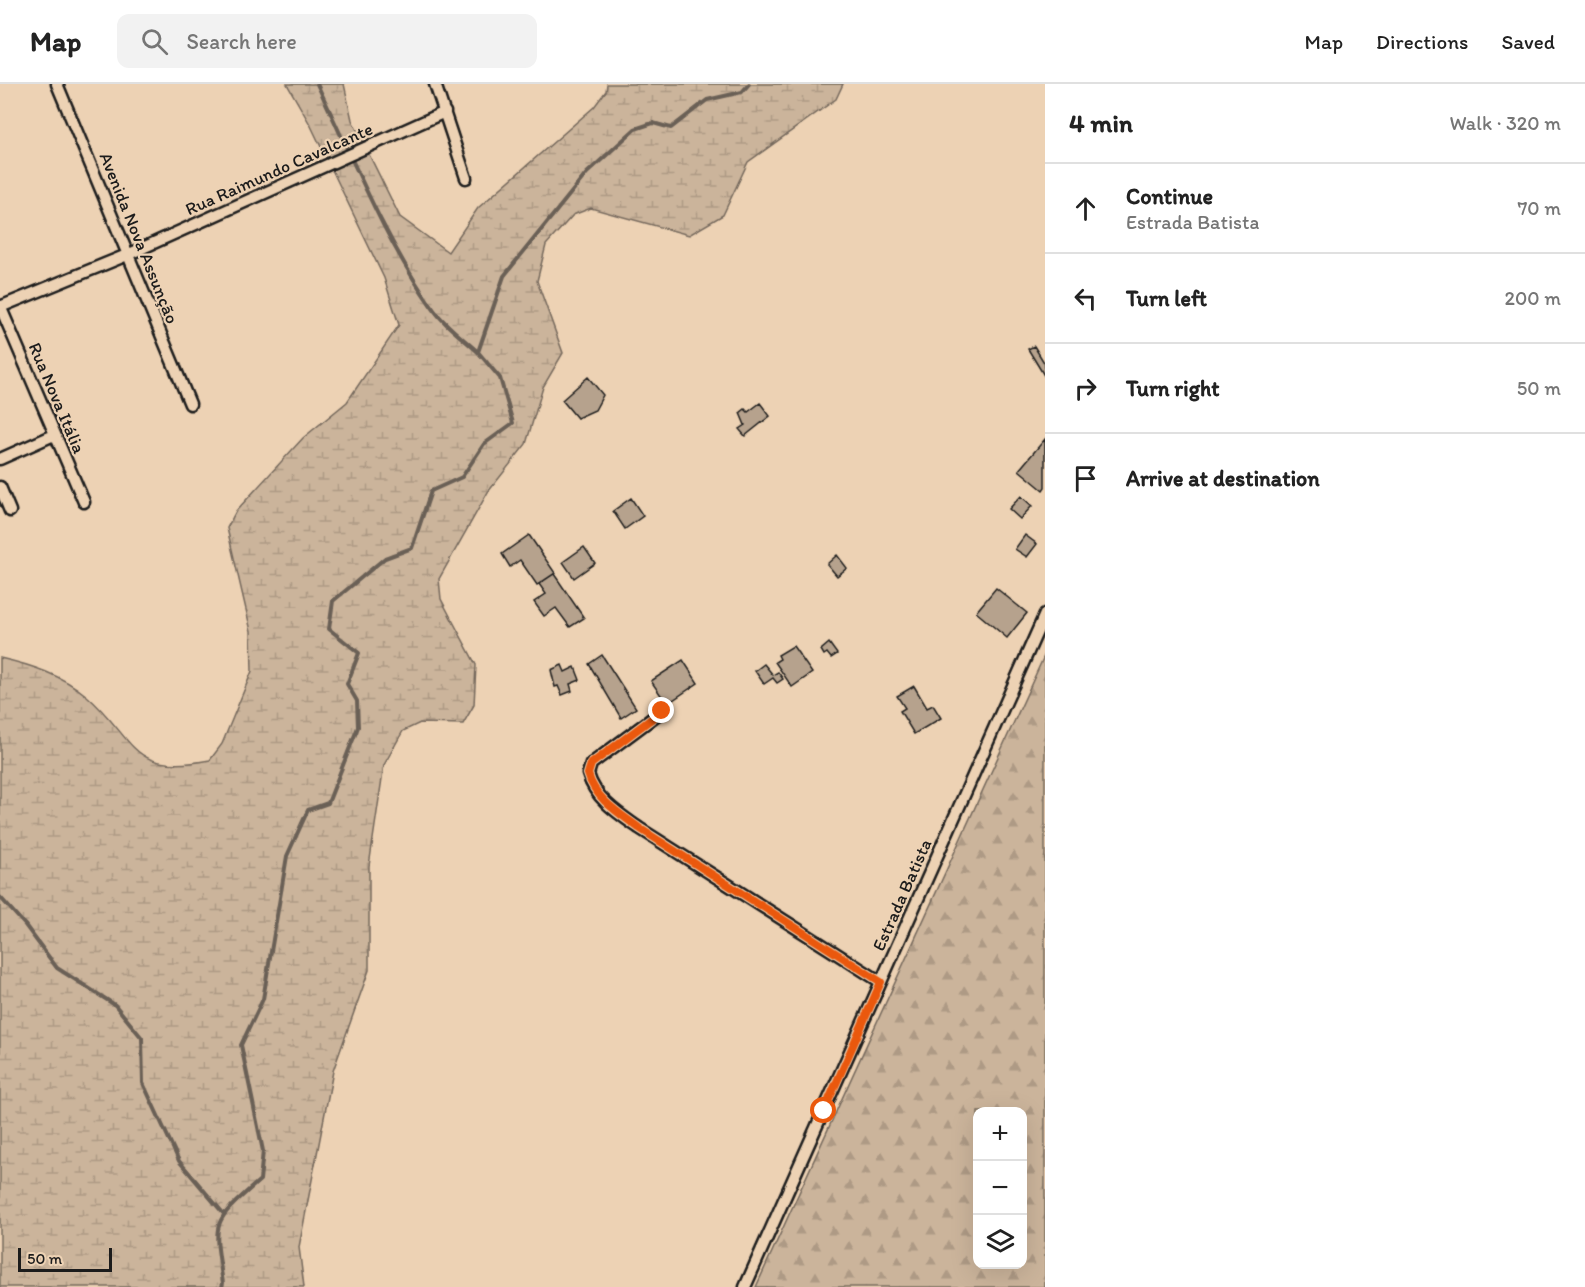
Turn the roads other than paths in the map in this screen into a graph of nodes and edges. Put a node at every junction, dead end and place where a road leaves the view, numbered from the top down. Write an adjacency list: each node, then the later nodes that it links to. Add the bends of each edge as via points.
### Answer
1 (57, 84): 5 (street, Avenida Nova Assunção)
2 (435, 84): 3 (street)
3 (445, 112): 4 (street); 5 (street, Rua Raimundo Cavalcante)
4 (466, 178)
5 (127, 255): 6 (street, Rua Raimundo Cavalcante); 7 (street, Avenida Nova Assunção)
6 (0, 307): 8 (street, Rua Nova Itália)
7 (190, 404)
8 (54, 435): 9 (street); 11 (street, Rua Nova Itália)
9 (0, 459)
10 (0, 487): 12 (street)
11 (84, 502)
12 (10, 511)
13 (1045, 614): 15 (street, Estrada Batista)
14 (662, 711): 15 (street, via 591,764 588,777 601,797 639,828)
15 (881, 982): 16 (street, Estrada Batista)
16 (745, 1287)

